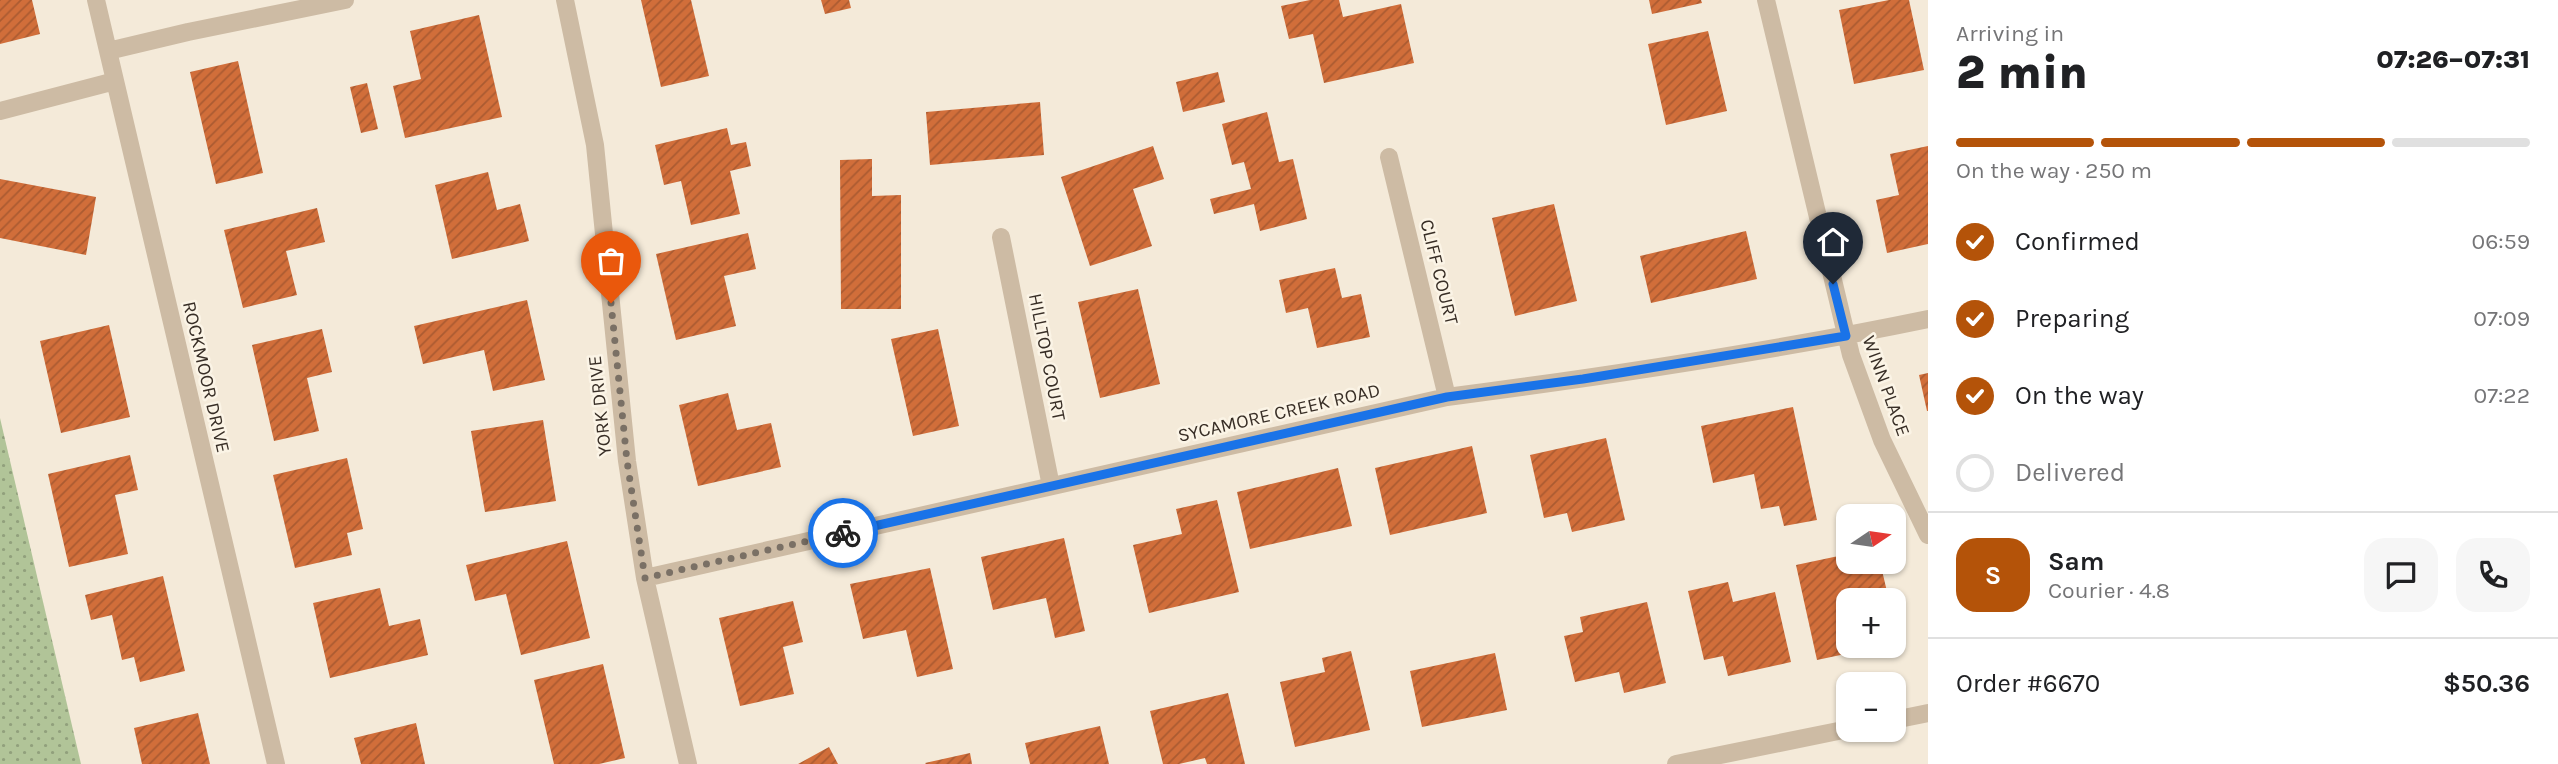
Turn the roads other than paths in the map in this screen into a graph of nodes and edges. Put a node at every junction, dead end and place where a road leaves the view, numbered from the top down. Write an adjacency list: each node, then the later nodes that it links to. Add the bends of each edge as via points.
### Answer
1 (96, 0): 5 (street, ROCKMOOR DRIVE)
2 (345, 0): 5 (street)
3 (565, 0): 15 (street, YORK DRIVE, via 595,145 627,461)
4 (1766, 0): 11 (street, WINN PLACE)
5 (108, 51): 6 (street, ROCKMOOR DRIVE)
6 (115, 81): 7 (street); 19 (street, ROCKMOOR DRIVE)
7 (0, 111)
8 (1389, 157): 12 (street, CLIFF COURT)
9 (1001, 237): 13 (street, HILLTOP COURT)
10 (1928, 319): 11 (street, SYCAMORE CREEK ROAD)
11 (1846, 336): 12 (street, SYCAMORE CREEK ROAD); 14 (street, WINN PLACE, via 1882,440)
12 (1447, 397): 13 (street, SYCAMORE CREEK ROAD)
13 (1051, 486): 15 (street, SYCAMORE CREEK ROAD)
14 (1928, 535)
15 (645, 578): 20 (street, YORK DRIVE)
16 (1928, 713): 17 (street)
17 (1906, 718)
18 (1836, 731): 21 (street)
19 (276, 764)
20 (688, 764)
21 (1676, 764)

